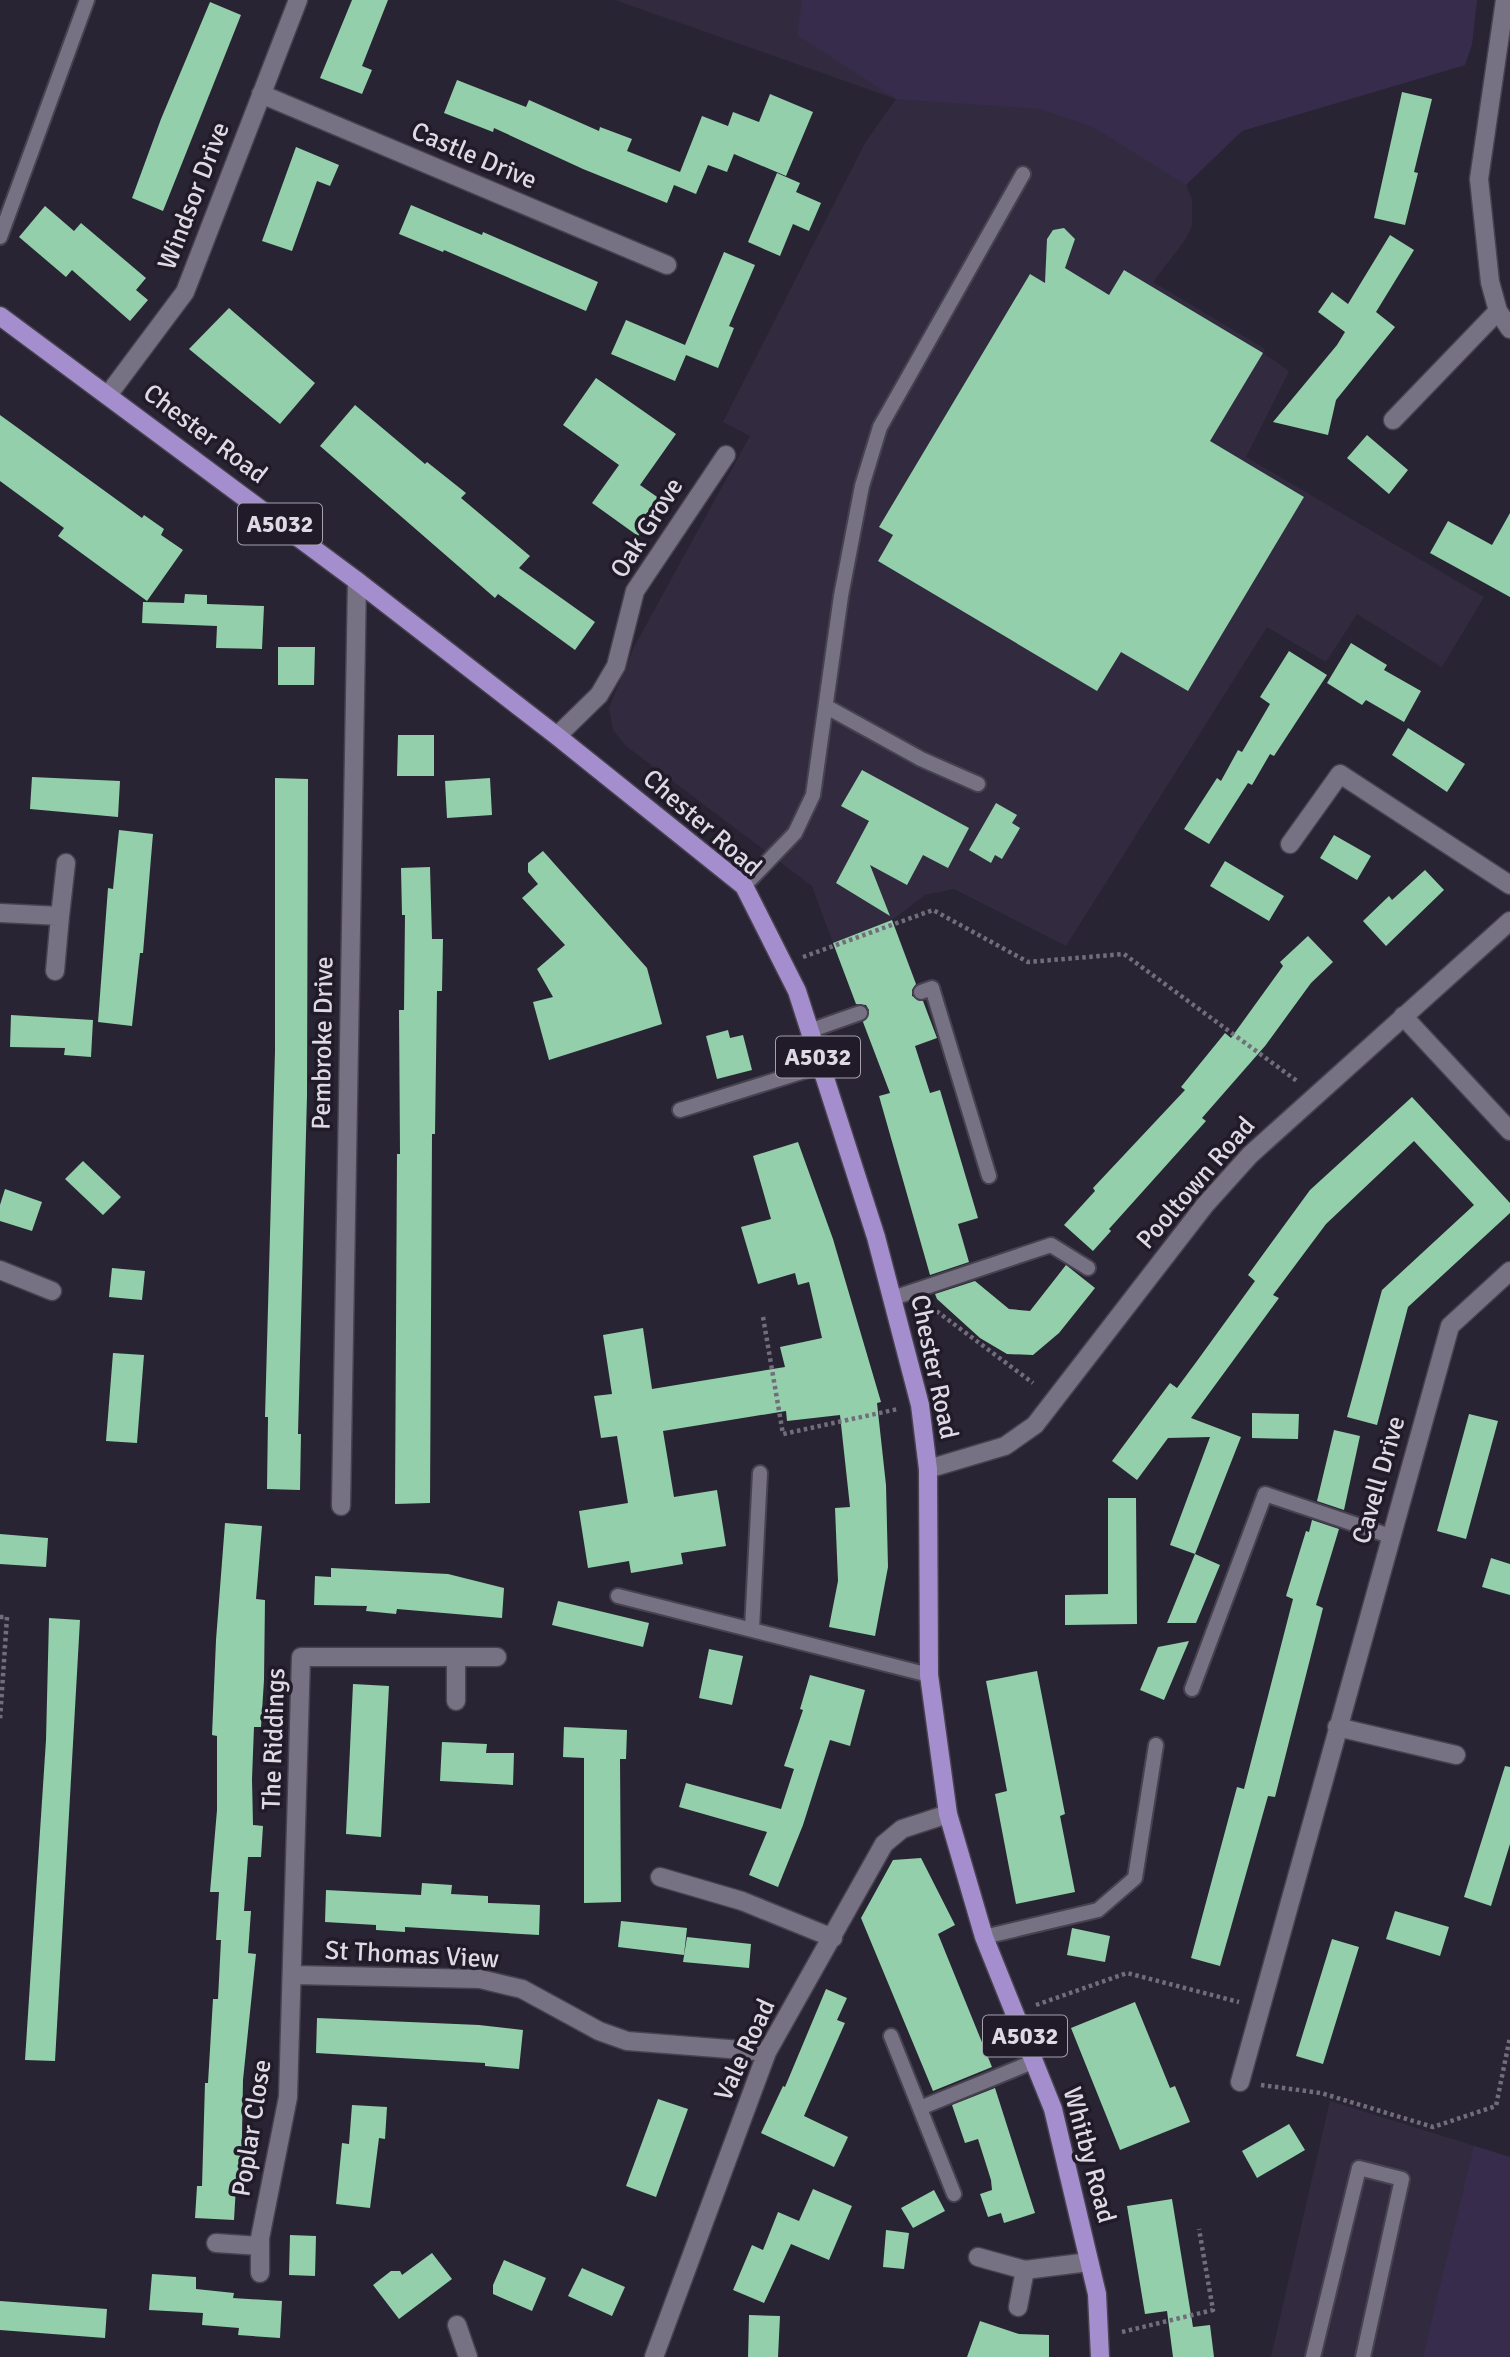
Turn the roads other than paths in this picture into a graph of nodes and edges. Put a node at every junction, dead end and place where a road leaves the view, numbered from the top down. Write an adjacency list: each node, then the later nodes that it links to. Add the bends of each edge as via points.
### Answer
1 (88, 0): 6 (lane)
2 (298, 0): 4 (street, Windsor Drive)
3 (1505, 0): 8 (street, via 1479,179 1490,282)
4 (261, 94): 7 (street, Castle Drive); 11 (street, Windsor Drive, via 185,292)
5 (1023, 174): 15 (lane, via 880,427 841,596)
6 (0, 237)
7 (667, 265)
8 (1498, 311): 10 (street); 12 (street)
9 (0, 316): 11 (main road, Chester Road / A5032)
10 (1510, 329)
11 (108, 395): 14 (main road, Chester Road / A5032)
12 (1393, 420)
13 (726, 455): 16 (street, Oak Grove, via 635,592 616,666 599,695)
14 (357, 581): 16 (main road, Chester Road / A5032); 41 (street, Pembroke Drive)
15 (827, 707): 17 (lane, via 920,759); 21 (lane, via 807,808 795,833)
16 (557, 736): 21 (main road, Chester Road / A5032)
17 (978, 785)
18 (1290, 845): 20 (street, via 1340,774)
19 (66, 863): 23 (street)
20 (1510, 885)
21 (744, 886): 29 (main road, Chester Road / A5032, via 797,991)
22 (0, 913): 23 (street)
23 (61, 916): 25 (street)
24 (1510, 920): 28 (street, Pooltown Road)
25 (55, 971)
26 (921, 992): 33 (lane, via 932,988)
27 (860, 1013): 29 (lane)
28 (1403, 1016): 32 (street); 39 (street, Pooltown Road, via 1250,1155 1205,1205 1035,1425 1005,1446)
29 (809, 1031): 30 (main road, Chester Road / A5032)
30 (821, 1066): 31 (lane); 38 (main road, Chester Road / A5032)
31 (680, 1110)
32 (1510, 1131)
33 (989, 1176)
34 (1088, 1268): 38 (lane, via 1051,1245)
35 (0, 1270): 37 (street)
36 (1510, 1271): 42 (street, Cavell Drive, via 1450,1326)
37 (52, 1292)
38 (902, 1295): 39 (main road, Chester Road / A5032)
39 (929, 1469): 47 (main road, Chester Road / A5032)
40 (760, 1473): 44 (lane)
41 (341, 1506)
42 (1390, 1536): 48 (lane, via 1265,1494); 50 (street, Cavell Drive)
43 (618, 1596): 44 (lane)
44 (752, 1629): 47 (lane)
45 (456, 1657): 46 (street, The Riddings); 49 (street); 57 (street, The Riddings, via 301,1657)
46 (497, 1657)
47 (929, 1675): 53 (main road, Chester Road / A5032)
48 (1192, 1689)
49 (456, 1701)
50 (1337, 1727): 52 (street); 61 (street, Cavell Drive)
51 (1156, 1745): 55 (lane, via 1135,1878 1098,1910)
52 (1456, 1755)
53 (948, 1814): 55 (main road, Whitby Road / A5032); 56 (street, Vale Road, via 902,1829 884,1844)
54 (660, 1877): 56 (street, via 742,1901)
55 (984, 1937): 60 (main road, Whitby Road / A5032)
56 (833, 1938): 59 (street, Vale Road)
57 (294, 1975): 59 (street, St Thomas View, via 480,1979 522,1989 627,2042); 65 (street, Poplar Close, via 288,2097)
58 (891, 2036): 62 (lane)
59 (767, 2052): 73 (street, Vale Road)
60 (1035, 2060): 62 (lane); 67 (main road, Whitby Road / A5032, via 1053,2109)
61 (1240, 2082)
62 (920, 2108): 63 (lane)
63 (954, 2194)
64 (216, 2243): 65 (street)
65 (260, 2246): 69 (street, Poplar Close)
66 (978, 2257): 68 (street)
67 (1089, 2262): 68 (street); 74 (main road, Whitby Road / A5032, via 1097,2294)
68 (1025, 2270): 70 (street)
69 (260, 2273)
70 (1018, 2307)
71 (457, 2325): 72 (street)
72 (468, 2357)
73 (654, 2357)
74 (1100, 2357)
75 (1313, 2357): 76 (lane, via 1359,2168 1402,2179)
76 (1363, 2357)

